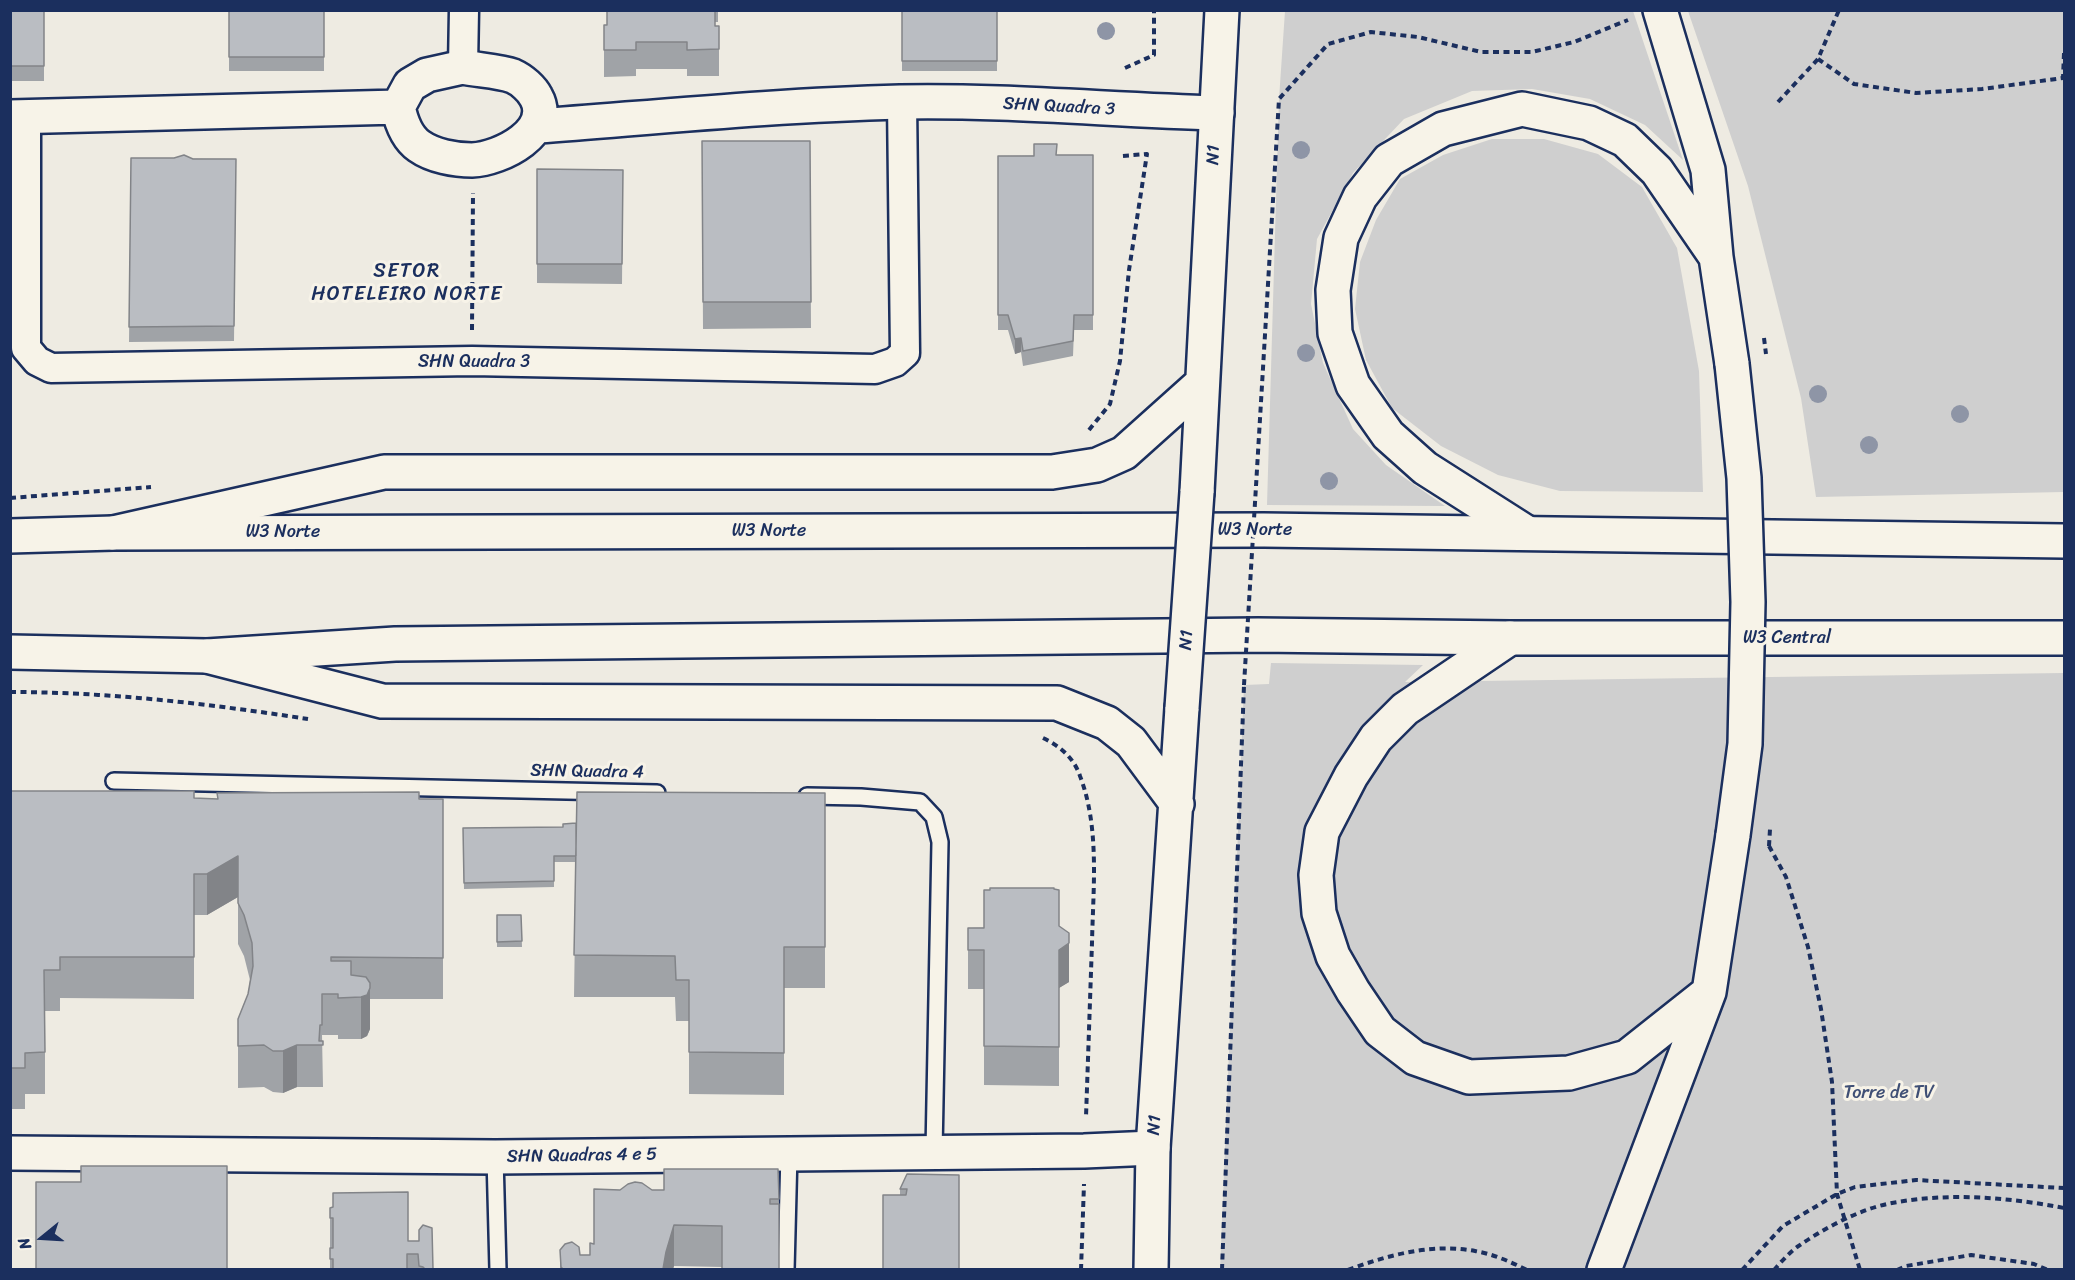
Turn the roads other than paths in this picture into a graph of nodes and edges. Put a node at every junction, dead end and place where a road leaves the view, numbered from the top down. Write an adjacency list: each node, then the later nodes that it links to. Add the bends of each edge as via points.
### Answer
1 (464, 10): 4 (street)
2 (1222, 10): 7 (main road, N1)
3 (1648, 14): 10 (main road, via 1708,170)
4 (463, 68): 6 (main road, via 427,75 410,85); 9 (main road, via 512,76 533,90 541,106)
5 (902, 102): 7 (main road, SHN Quadra 3); 8 (street, SHN Quadra 3, via 905,352 895,362 874,369 472,361 51,368 37,361 26,348); 9 (main road, SHN Quadra 3)
6 (398, 107): 8 (main road, SHN Quadra 3); 9 (main road, via 403,126 418,146 447,158 473,160 496,156)
7 (1217, 113): 11 (main road, N1)
8 (18, 117)
9 (538, 126)
10 (1716, 257): 13 (main road, via 1658,171 1625,140 1589,123 1522,109 1443,129 1389,160 1360,197 1341,238 1333,290 1335,333 1353,385 1388,435 1425,468); 24 (main road, bridge, via 1744,478 1748,602 1745,744)
11 (1201, 384): 12 (main road, via 1124,453 1097,465 1052,472 384,472); 23 (main road, N1, bridge)
12 (113, 533): 13 (main road, W3 Norte); 14 (main road, W3 Norte)
13 (1527, 533): 15 (main road)
14 (10, 536)
15 (2064, 541)
16 (1510, 638): 17 (main road, W3 Central); 19 (main road, via 1258,635 395,644); 24 (main road, via 1405,709 1376,738 1351,776 1322,832 1316,875 1319,914 1333,956 1380,1031 1414,1058 1469,1077 1569,1073 1627,1057)
17 (2064, 638)
18 (10, 652): 19 (main road)
19 (207, 656): 23 (main road, via 382,701 1057,703 1107,723 1131,742)
20 (114, 781): 21 (lane, SHN Quadra 4)
21 (671, 793)
22 (789, 796): 26 (lane, via 920,802 934,817 940,842)
23 (1177, 804): 25 (main road, N1)
24 (1709, 992): 33 (main road)
25 (1153, 1148): 26 (main road, SHN Quadras 4 e 5); 32 (main road, N1)
26 (934, 1151): 28 (main road, SHN Quadras 4 e 5)
27 (10, 1153): 29 (main road, SHN Quadras 4 e 5)
28 (789, 1153): 29 (main road, SHN Quadras 4 e 5); 31 (lane)
29 (495, 1157): 30 (lane)
30 (498, 1269)
31 (786, 1269)
32 (1151, 1269)
33 (1604, 1269)

